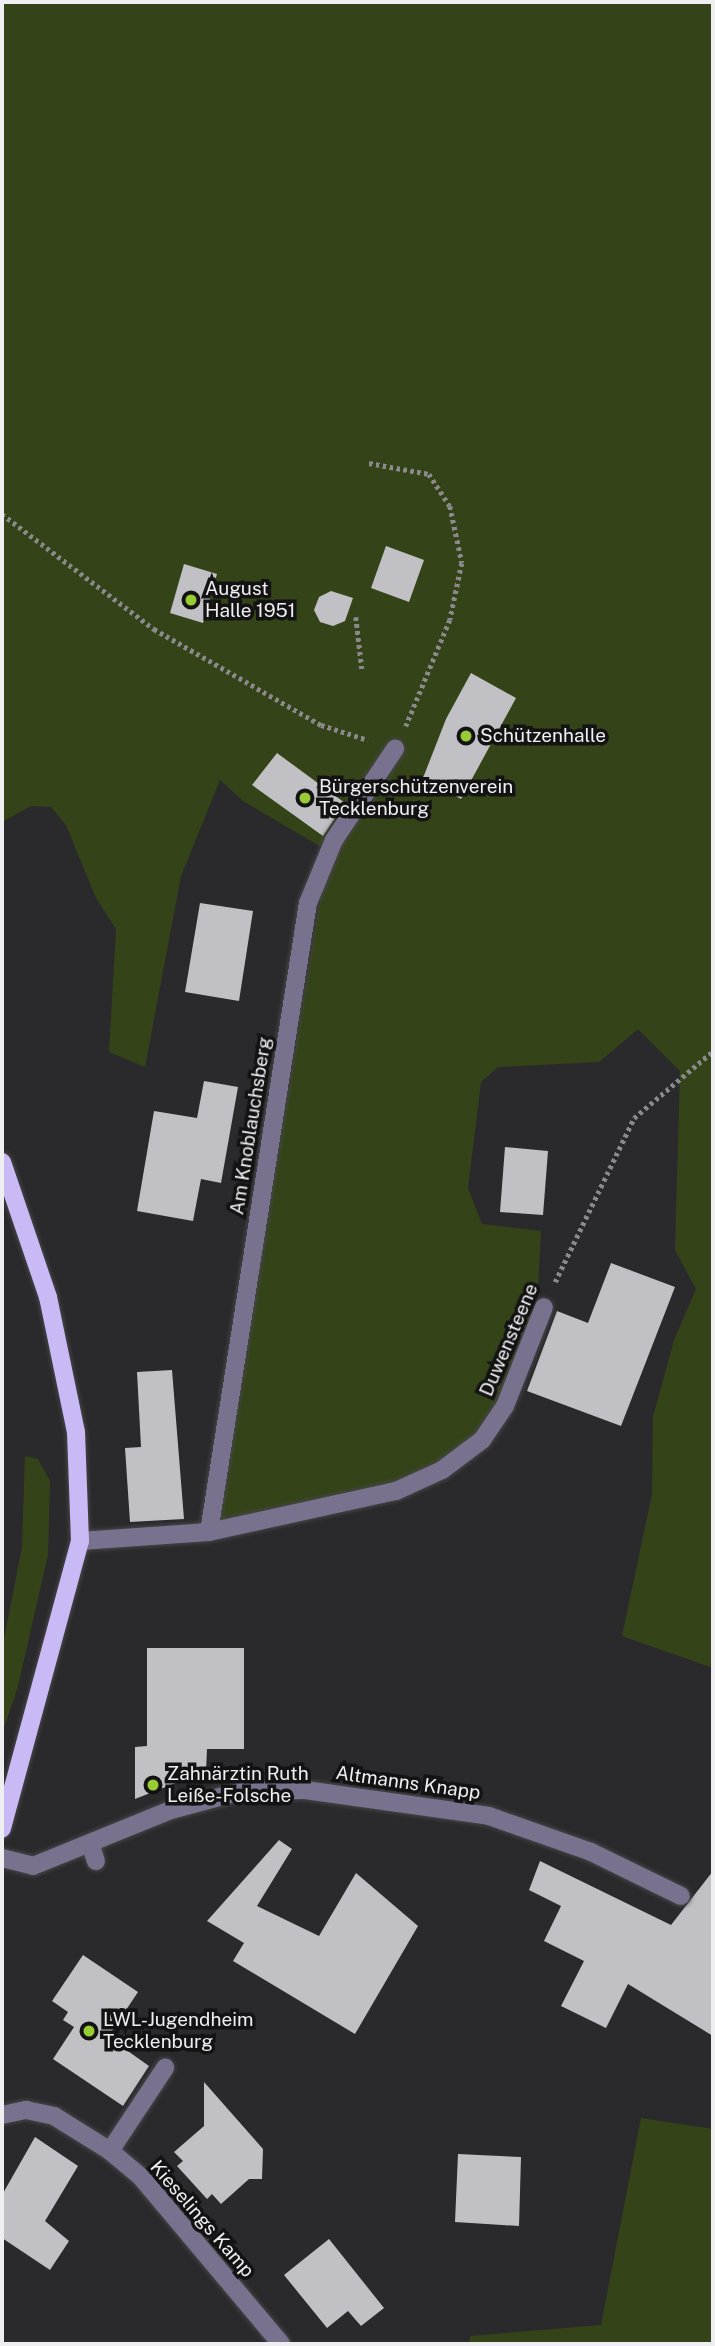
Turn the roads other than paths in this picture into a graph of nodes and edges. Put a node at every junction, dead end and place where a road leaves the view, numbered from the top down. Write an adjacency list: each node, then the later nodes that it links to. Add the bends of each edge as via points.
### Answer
1 (395, 749): 4 (street, Am Knoblauchsberg, via 334,840 308,903)
2 (2, 1162): 5 (main road, via 48,1297 73,1418)
3 (544, 1307): 4 (street, Duwensteene, via 505,1406 482,1440 442,1470 396,1491)
4 (209, 1532): 5 (street, Duwensteene)
5 (80, 1541): 6 (main road)
6 (2, 1829)
7 (90, 1843): 8 (street, Altmanns Knapp, via 33,1866); 9 (street); 10 (street, Altmanns Knapp, via 171,1810 242,1791 305,1790 489,1816 591,1852)
8 (2, 1858)
9 (96, 1861)
10 (681, 1896)
11 (165, 2068): 13 (street)
12 (2, 2115): 13 (street, Kieselings Kamp, via 26,2110 54,2116)
13 (110, 2151): 14 (street, Kieselings Kamp, via 141,2177)
14 (281, 2344)

